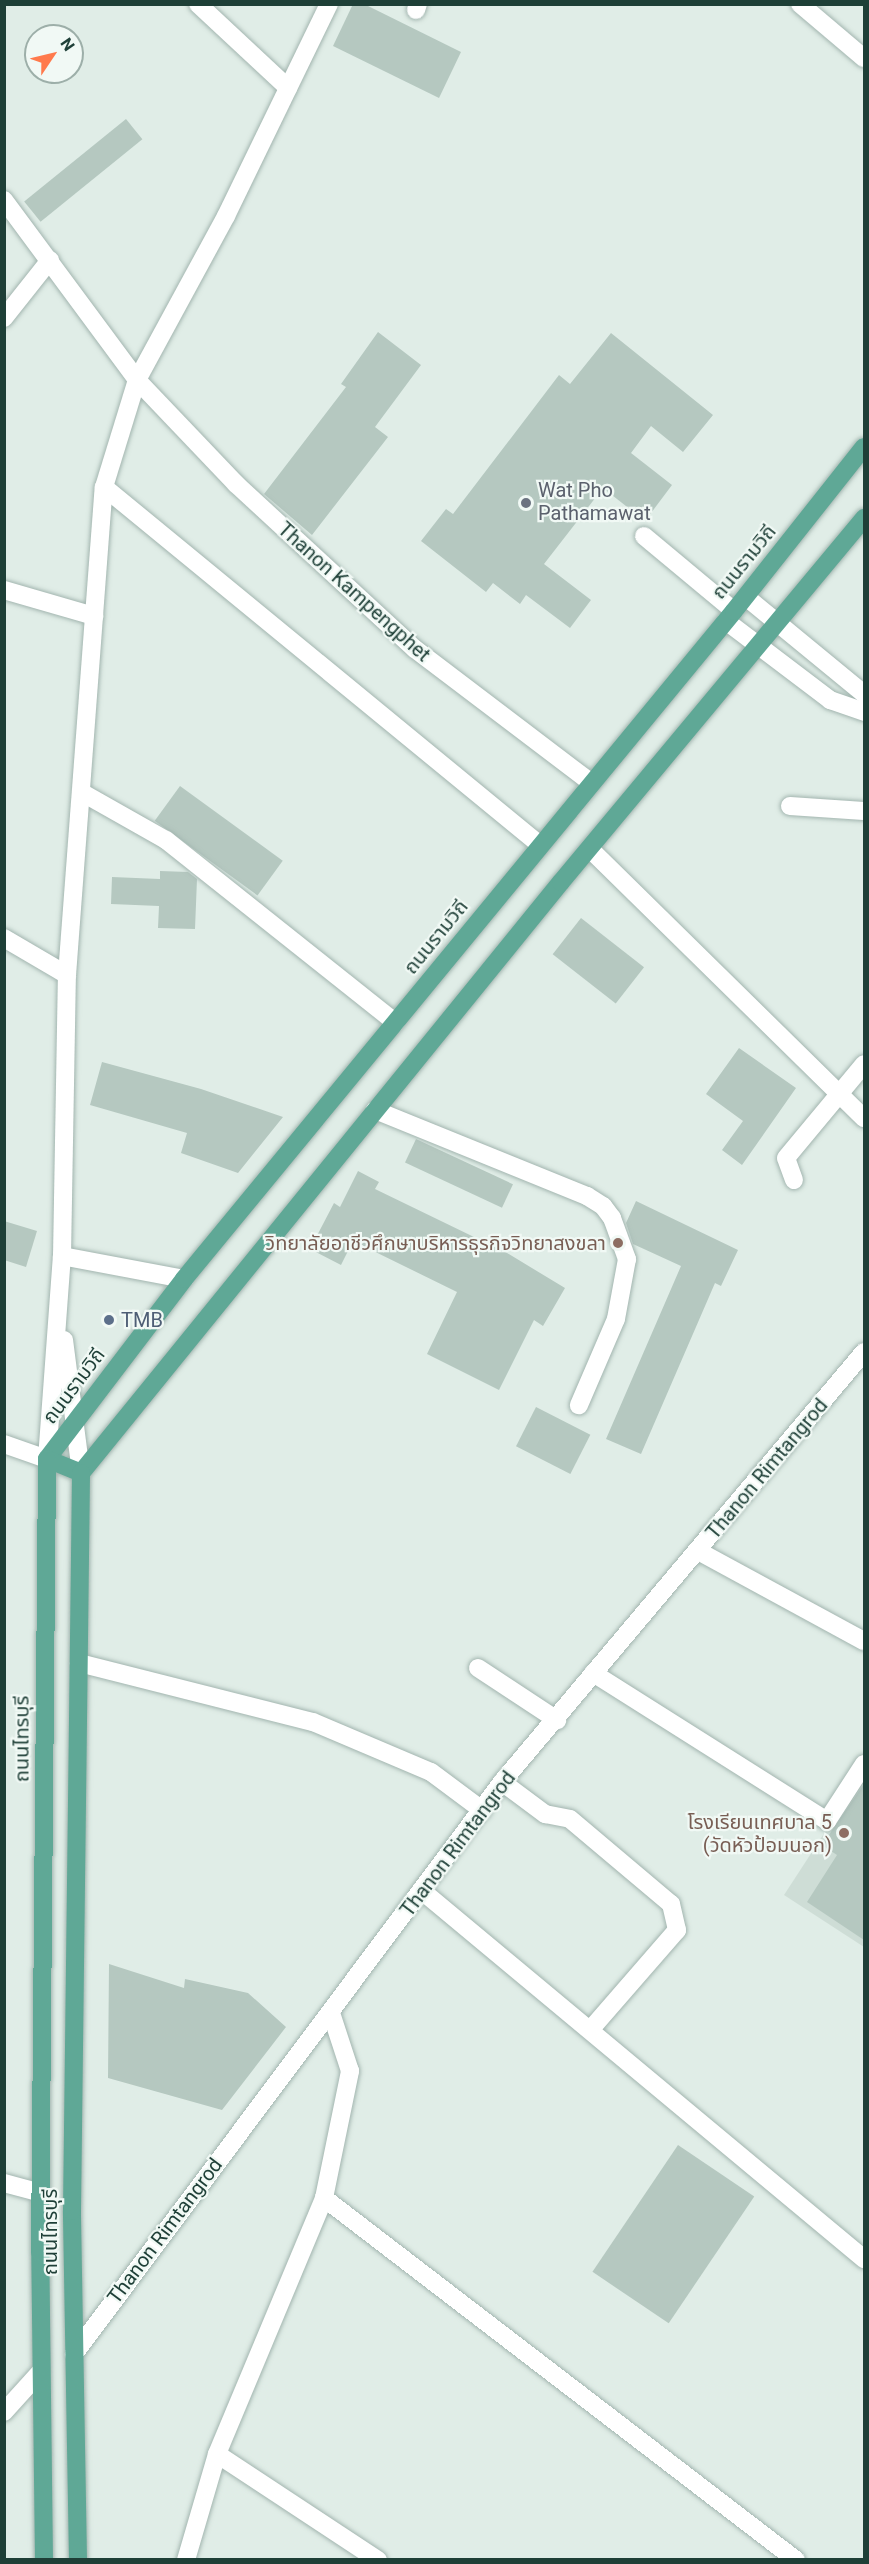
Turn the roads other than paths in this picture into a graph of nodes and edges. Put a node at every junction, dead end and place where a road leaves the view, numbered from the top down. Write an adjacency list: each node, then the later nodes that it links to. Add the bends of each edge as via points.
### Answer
1 (198, 4): 5 (street)
2 (329, 4): 5 (street)
3 (800, 4): 4 (street)
4 (864, 58)
5 (288, 88): 9 (street, via 226,216)
6 (4, 200): 7 (street, Thanon Kampengphet)
7 (50, 260): 8 (street); 9 (street, Thanon Kampengphet)
8 (4, 318)
9 (137, 380): 11 (street); 22 (street, Thanon Kampengphet, via 236,484 415,649)
10 (864, 447): 15 (main road, ถนนรามวิถี)
11 (104, 487): 16 (street); 26 (street)
12 (864, 518): 18 (main road)
13 (644, 536): 17 (street)
14 (4, 590): 16 (street)
15 (746, 597): 17 (main road, ถนนรามวิถี); 18 (street)
16 (94, 616): 23 (street)
17 (730, 616): 19 (street); 22 (main road, ถนนรามวิถี)
18 (779, 622): 19 (main road); 20 (street)
19 (759, 648): 21 (street, via 830,700); 27 (main road)
20 (864, 693)
21 (864, 711)
22 (590, 782): 26 (main road, ถนนรามวิถี)
23 (81, 792): 29 (street); 30 (street, via 166,840)
24 (790, 806): 25 (street)
25 (864, 812)
26 (540, 845): 30 (main road, ถนนรามวิถี)
27 (590, 849): 32 (street); 33 (main road)
28 (4, 938): 29 (street)
29 (67, 975): 36 (street)
30 (395, 1022): 37 (main road, ถนนรามวิถี)
31 (864, 1064): 32 (street)
32 (840, 1094): 34 (street); 35 (street, via 786,1158)
33 (375, 1110): 40 (street, via 587,1197 603,1206 612,1218 627,1259 616,1319); 44 (main road)
34 (864, 1118)
35 (794, 1180)
36 (62, 1256): 37 (street); 38 (street)
37 (184, 1279): 41 (main road, ถนนรามวิถี)
38 (59, 1303): 41 (street); 43 (street)
39 (864, 1352): 45 (street, Thanon Rimtangrod)
40 (579, 1405)
41 (75, 1422): 43 (main road, ถนนรามวิถี); 44 (street)
42 (4, 1444): 43 (street)
43 (46, 1459): 44 (main road); 58 (main road, ถนนไทรบุรี)
44 (81, 1473): 47 (main road, ถนนไทรบุรี)
45 (698, 1551): 46 (street); 49 (street, Thanon Rimtangrod)
46 (864, 1641)
47 (79, 1663): 53 (street, via 313,1722 431,1772); 61 (main road, ถนนไทรบุรี, via 72,2211)
48 (478, 1668): 50 (street)
49 (593, 1673): 50 (street, Thanon Rimtangrod); 51 (street, via 827,1821)
50 (557, 1720): 52 (street, Thanon Rimtangrod)
51 (864, 1764)
52 (501, 1782): 53 (street, Thanon Rimtangrod); 56 (street, via 545,1814 570,1819 671,1904 677,1930)
53 (482, 1810): 54 (street, Thanon Rimtangrod)
54 (421, 1890): 55 (street, Thanon Rimtangrod); 56 (street)
55 (331, 2013): 59 (street, via 350,2071); 61 (street, Thanon Rimtangrod)
56 (591, 2029): 60 (street)
57 (4, 2183): 58 (street)
58 (41, 2193): 62 (main road, ถนนไทรบุรี)
59 (324, 2198): 64 (street); 69 (street)
60 (864, 2259)
61 (74, 2354): 66 (main road, ถนนไทรบุรี)
62 (41, 2371): 63 (street); 65 (main road, ถนนไทรบุรี)
63 (4, 2412)
64 (217, 2454): 67 (street); 68 (street)
65 (44, 2559)
66 (78, 2559)
67 (186, 2559)
68 (378, 2559)
69 (796, 2559)

